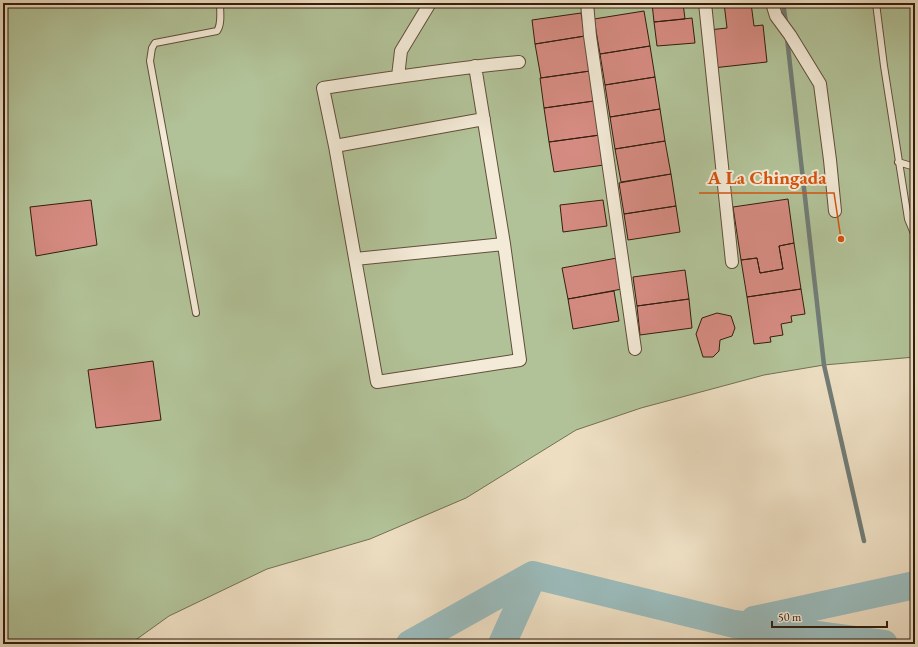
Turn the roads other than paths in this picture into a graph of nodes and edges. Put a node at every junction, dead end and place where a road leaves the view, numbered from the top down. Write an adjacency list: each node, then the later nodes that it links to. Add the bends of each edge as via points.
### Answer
1 (220, 3): 19 (lane, via 220,21 216,31 155,43 150,61)
2 (430, 3): 9 (street, via 401,51)
3 (587, 3): 20 (street)
4 (705, 3): 18 (street)
5 (772, 3): 14 (street, via 776,16 820,84)
6 (876, 3): 12 (lane)
7 (519, 62): 8 (street)
8 (475, 66): 9 (street); 10 (street)
9 (398, 76): 11 (street, via 324,88)
10 (484, 119): 11 (street); 16 (street)
11 (335, 146): 17 (street)
12 (898, 162): 13 (lane); 15 (lane, via 908,219)
13 (915, 167)
14 (835, 211)
15 (915, 236)
16 (504, 244): 17 (street); 17 (street, via 520,360 377,382)
17 (356, 259)
18 (732, 262)
19 (196, 313)
20 (635, 349)

